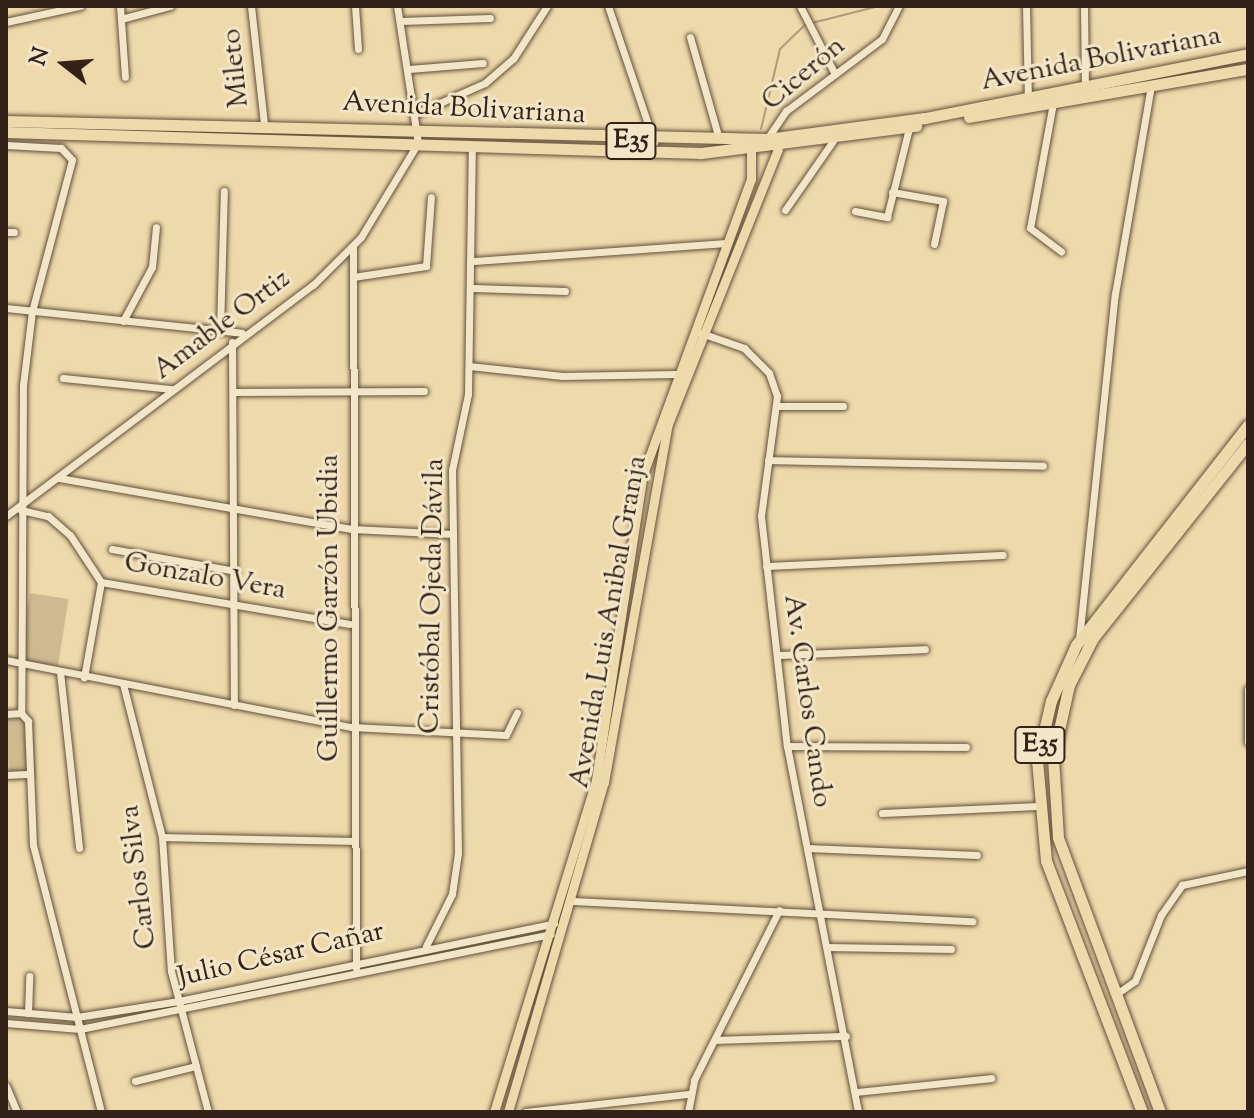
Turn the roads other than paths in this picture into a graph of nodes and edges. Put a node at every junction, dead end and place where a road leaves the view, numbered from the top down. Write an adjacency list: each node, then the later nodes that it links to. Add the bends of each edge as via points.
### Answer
1 (80, 6): 16 (street)
2 (120, 6): 14 (street)
3 (170, 6): 14 (street)
4 (251, 6): 31 (street, Mileto)
5 (355, 6): 18 (street)
6 (397, 6): 15 (street)
7 (547, 6): 29 (street, via 513,59 485,83)
8 (608, 6): 37 (street)
9 (800, 6): 23 (street)
10 (899, 6): 23 (street, Cicerón, via 882,39)
11 (1026, 6): 27 (street)
12 (1084, 6): 25 (street)
13 (490, 18): 15 (street)
14 (121, 19): 24 (street)
15 (401, 21): 21 (street)
16 (6, 22)
17 (690, 37): 38 (street)
18 (358, 49)
19 (1248, 54): 25 (highway, Avenida Bolivariana / E35)
20 (483, 63): 21 (street)
21 (409, 69): 29 (street)
22 (1248, 69): 26 (highway, Avenida Bolivariana / E35)
23 (835, 74): 35 (street, Cicerón, via 786,111)
24 (125, 77)
25 (1085, 86): 27 (highway, Avenida Bolivariana / E35)
26 (1151, 86): 28 (highway, Avenida Bolivariana / E35); 91 (street, via 1115,294)
27 (1028, 98): 35 (highway, Avenida Bolivariana / E35)
28 (1053, 103): 32 (highway, Avenida Bolivariana / E35); 52 (street, via 1030,228)
29 (417, 113): 34 (street)
30 (6, 121): 31 (highway, Avenida Bolivariana / E35)
31 (264, 124): 34 (highway, Avenida Bolivariana / E35)
32 (909, 128): 36 (highway, Avenida Bolivariana / E35); 44 (street)
33 (6, 132): 34 (highway, Avenida Bolivariana / E35)
34 (418, 138): 37 (highway, Avenida Bolivariana / E35); 40 (highway, Avenida Bolivariana / E35); 51 (street, Amable Ortiz)
35 (767, 139): 38 (highway, Avenida Bolivariana / E35)
36 (833, 141): 41 (highway, Avenida Bolivariana / E35); 46 (street)
37 (654, 142): 38 (highway, Avenida Bolivariana / E35)
38 (720, 142)
39 (6, 145): 58 (street, via 61,148 72,160)
40 (472, 145): 42 (highway, Avenida Bolivariana / E35); 53 (street, Cristóbal Ojeda Dávila)
41 (778, 149): 42 (highway, Avenida Bolivariana / E35); 63 (main road, Avenida Luis Anibal Granja)
42 (751, 151): 49 (main road, Avenida Luis Anibal Granja, via 751,179)
43 (224, 191): 60 (street)
44 (892, 192): 47 (street, via 887,217); 50 (street, via 943,201)
45 (431, 197): 54 (street, via 426,266)
46 (785, 210)
47 (855, 211)
48 (156, 227): 59 (street, via 152,267)
49 (726, 243): 53 (street); 61 (main road, Avenida Luis Anibal Granja)
50 (934, 244)
51 (353, 248): 54 (street, Guillermo Garzón Ubidia); 62 (street, Amable Ortiz)
52 (1061, 251)
53 (474, 261): 55 (street, Cristóbal Ojeda Dávila)
54 (353, 277): 71 (street, Guillermo Garzón Ubidia)
55 (473, 288): 56 (street); 65 (street, Cristóbal Ojeda Dávila)
56 (565, 291)
57 (6, 308): 58 (street)
58 (32, 311): 59 (street); 79 (street)
59 (123, 321): 60 (street)
60 (220, 330): 62 (street)
61 (691, 331): 63 (street); 66 (main road, Avenida Luis Anibal Granja)
62 (243, 333): 64 (street, Amable Ortiz)
63 (703, 334): 72 (street, via 744,348 762,364); 119 (main road, Avenida Luis Anibal Granja, via 668,424 616,720)
64 (232, 342): 68 (street, Amable Ortiz); 70 (street)
65 (469, 366): 66 (street, via 562,376); 83 (street, Cristóbal Ojeda Dávila, via 452,470)
66 (675, 374): 123 (main road, Avenida Luis Anibal Granja, via 632,528 596,780)
67 (63, 378): 68 (street)
68 (172, 389): 78 (street, Amable Ortiz)
69 (424, 391): 71 (street)
70 (233, 392): 71 (street); 80 (street)
71 (353, 393): 82 (street, Guillermo Garzón Ubidia)
72 (778, 406): 73 (street); 76 (street, Av. Carlos Cando)
73 (843, 406)
74 (1248, 425): 91 (highway, E35)
75 (1248, 443): 129 (highway, E35, via 1093,638 1058,722 1052,788 1058,837)
76 (768, 460): 77 (street); 86 (street, Av. Carlos Cando, via 761,500)
77 (1043, 466)
78 (59, 478): 79 (street, Amable Ortiz); 80 (street)
79 (21, 508): 81 (street, Amable Ortiz); 88 (street, via 61,527); 95 (street)
80 (236, 511): 82 (street); 87 (street)
81 (6, 516)
82 (352, 529): 83 (street); 90 (street, Guillermo Garzón Ubidia)
83 (453, 534): 105 (street, Cristóbal Ojeda Dávila)
84 (112, 549): 87 (street)
85 (1003, 555): 86 (street)
86 (766, 566): 93 (street, Av. Carlos Cando)
87 (235, 571): 89 (street)
88 (101, 582): 89 (street, Gonzalo Vera); 97 (street)
89 (234, 605): 90 (street, Gonzalo Vera); 100 (street)
90 (349, 624): 104 (street, Guillermo Garzón Ubidia)
91 (1079, 640): 111 (highway, E35, via 1042,734)
92 (925, 649): 93 (street)
93 (777, 655): 107 (street, Av. Carlos Cando)
94 (6, 660): 95 (street)
95 (21, 663): 96 (street); 102 (street)
96 (60, 672): 97 (street); 115 (street)
97 (84, 677): 98 (street)
98 (123, 684): 100 (street); 113 (street, Carlos Silva)
99 (1248, 689): 106 (street)
100 (234, 705): 104 (street)
101 (517, 712): 105 (street, via 506,735)
102 (21, 713): 103 (street); 109 (street, via 28,721)
103 (6, 714)
104 (352, 727): 105 (street); 114 (street, Guillermo Garzón Ubidia)
105 (453, 733): 124 (street, Cristóbal Ojeda Dávila, via 456,883)
106 (1248, 742)
107 (787, 746): 108 (street); 116 (street, Av. Carlos Cando)
108 (966, 747)
109 (26, 774): 110 (street); 133 (street, via 33,845)
110 (6, 775)
111 (1038, 806): 112 (street); 152 (highway, E35, via 1057,892)
112 (882, 813)
113 (162, 837): 114 (street); 130 (street, Carlos Silva)
114 (353, 841): 127 (street, Guillermo Garzón Ubidia)
115 (79, 848)
116 (807, 848): 117 (street); 120 (street, Av. Carlos Cando)
117 (977, 855)
118 (1248, 871): 129 (street, via 1182,885 1161,915 1135,981)
119 (572, 901): 121 (street); 123 (main road, Avenida Luis Anibal Granja)
120 (821, 908): 121 (street); 122 (street); 125 (street, Av. Carlos Cando)
121 (779, 910): 137 (street)
122 (973, 921)
123 (559, 928): 124 (street, Julio César Cañar); 127 (street, Julio César Cañar); 147 (main road, Avenida Luis Anibal Granja); 148 (main road, Avenida Luis Anibal Granja)
124 (426, 946): 127 (street, Julio César Cañar)
125 (828, 947): 126 (street); 136 (street, Av. Carlos Cando)
126 (951, 949)
127 (356, 964): 130 (street, Julio César Cañar)
128 (29, 976): 132 (street)
129 (1115, 995): 153 (highway, E35)
130 (180, 1005): 133 (street, Julio César Cañar); 135 (street, Julio César Cañar); 138 (street, Carlos Silva)
131 (6, 1011): 132 (street, Julio César Cañar)
132 (28, 1013): 133 (street, Julio César Cañar)
133 (77, 1017): 135 (street)
134 (6, 1023): 135 (street, Julio César Cañar)
135 (80, 1029): 145 (street)
136 (846, 1036): 137 (street); 142 (street, Av. Carlos Cando)
137 (716, 1040): 143 (street)
138 (196, 1066): 140 (street); 146 (street, Carlos Silva)
139 (991, 1078): 142 (street)
140 (135, 1081)
141 (6, 1086): 144 (street)
142 (856, 1092): 151 (street, Av. Carlos Cando)
143 (689, 1094): 149 (street); 150 (street)
144 (17, 1112)
145 (101, 1112)
146 (208, 1112)
147 (494, 1112)
148 (508, 1112)
149 (525, 1112)
150 (688, 1112)
151 (858, 1112)
152 (1142, 1112)
153 (1160, 1112)

